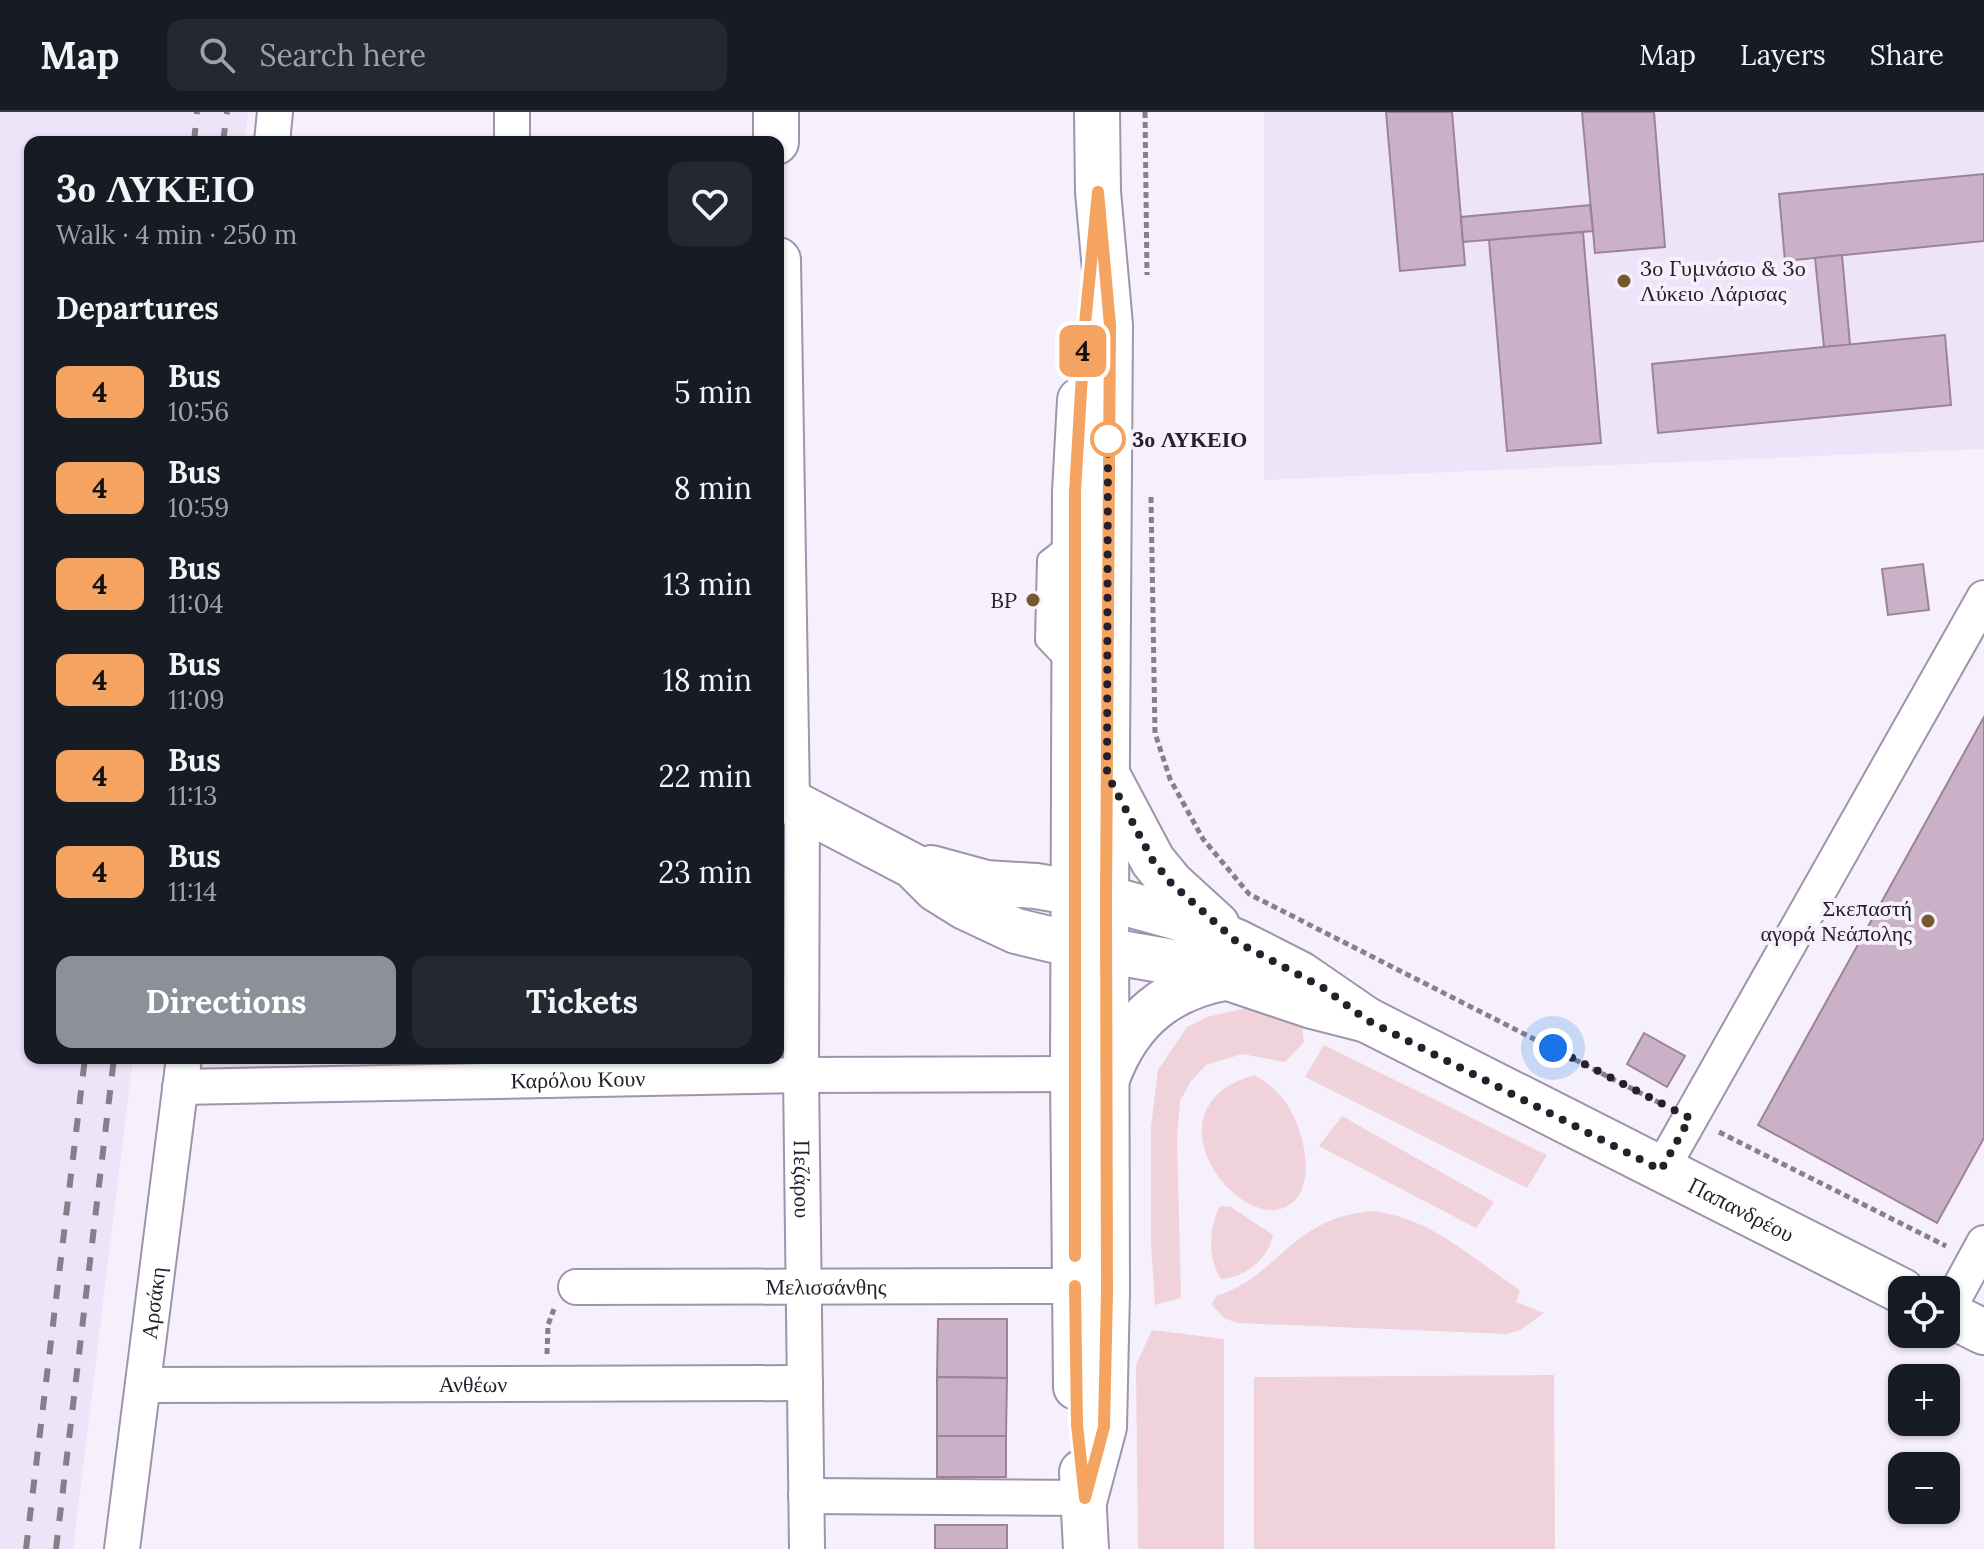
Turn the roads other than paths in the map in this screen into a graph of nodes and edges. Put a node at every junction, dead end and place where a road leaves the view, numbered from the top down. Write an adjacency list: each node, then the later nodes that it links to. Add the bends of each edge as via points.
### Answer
1 (275, 112): 5 (street)
2 (512, 112): 6 (street)
3 (776, 112): 7 (main road)
4 (1097, 112): 8 (main road)
5 (273, 136)
6 (512, 136)
7 (776, 136)
8 (1098, 192): 12 (main road, via 1075,492); 13 (main road, via 1110,325)
9 (1061, 549): 12 (lane, via 1047,560 1045,640)
10 (784, 555): 14 (main road)
11 (1984, 598): 24 (street)
12 (1075, 671): 17 (main road, via 1075,844 1057,872)
13 (1107, 774): 17 (main road); 19 (main road, via 1153,861)
14 (789, 801): 15 (street, Πεζάρου); 16 (main road)
15 (790, 856): 22 (street, Πεζάρου)
16 (913, 866): 17 (main road, via 986,883); 18 (main road, via 936,889 989,919 1016,931)
17 (1072, 892): 18 (main road); 19 (main road, via 1179,918)
18 (1090, 947): 19 (main road, via 1179,963); 23 (main road)
19 (1233, 959): 23 (main road, via 1154,1008); 24 (main road, Παπανδρέου, via 1322,987 1367,1020)
20 (444, 1070): 21 (street, Καρόλου Κουν); 22 (street, Καρόλου Κουν)
21 (182, 1072): 34 (street, Αρσάκη)
22 (801, 1075): 23 (street, Καρόλου Κουν); 29 (street, Πεζάρου)
23 (1090, 1076): 27 (main road); 36 (main road, via 1104,1427)
24 (1661, 1170): 26 (main road, Παπανδρέου)
25 (1979, 1252): 30 (street)
26 (1888, 1284)
27 (1075, 1286): 29 (street, Μελισσάνθης); 36 (main road, via 1077,1425)
28 (576, 1287): 29 (street, Μελισσάνθης)
29 (804, 1287): 33 (street, Πεζάρου)
30 (1960, 1287)
31 (1960, 1320): 32 (main road)
32 (1984, 1332)
33 (805, 1383): 34 (street, Ανθέων); 35 (street, Πεζάρου)
34 (143, 1385): 37 (street, Αρσάκη)
35 (806, 1496): 36 (street); 38 (street, Πεζάρου)
36 (1085, 1498): 39 (main road)
37 (122, 1549)
38 (807, 1549)
39 (1086, 1549)

